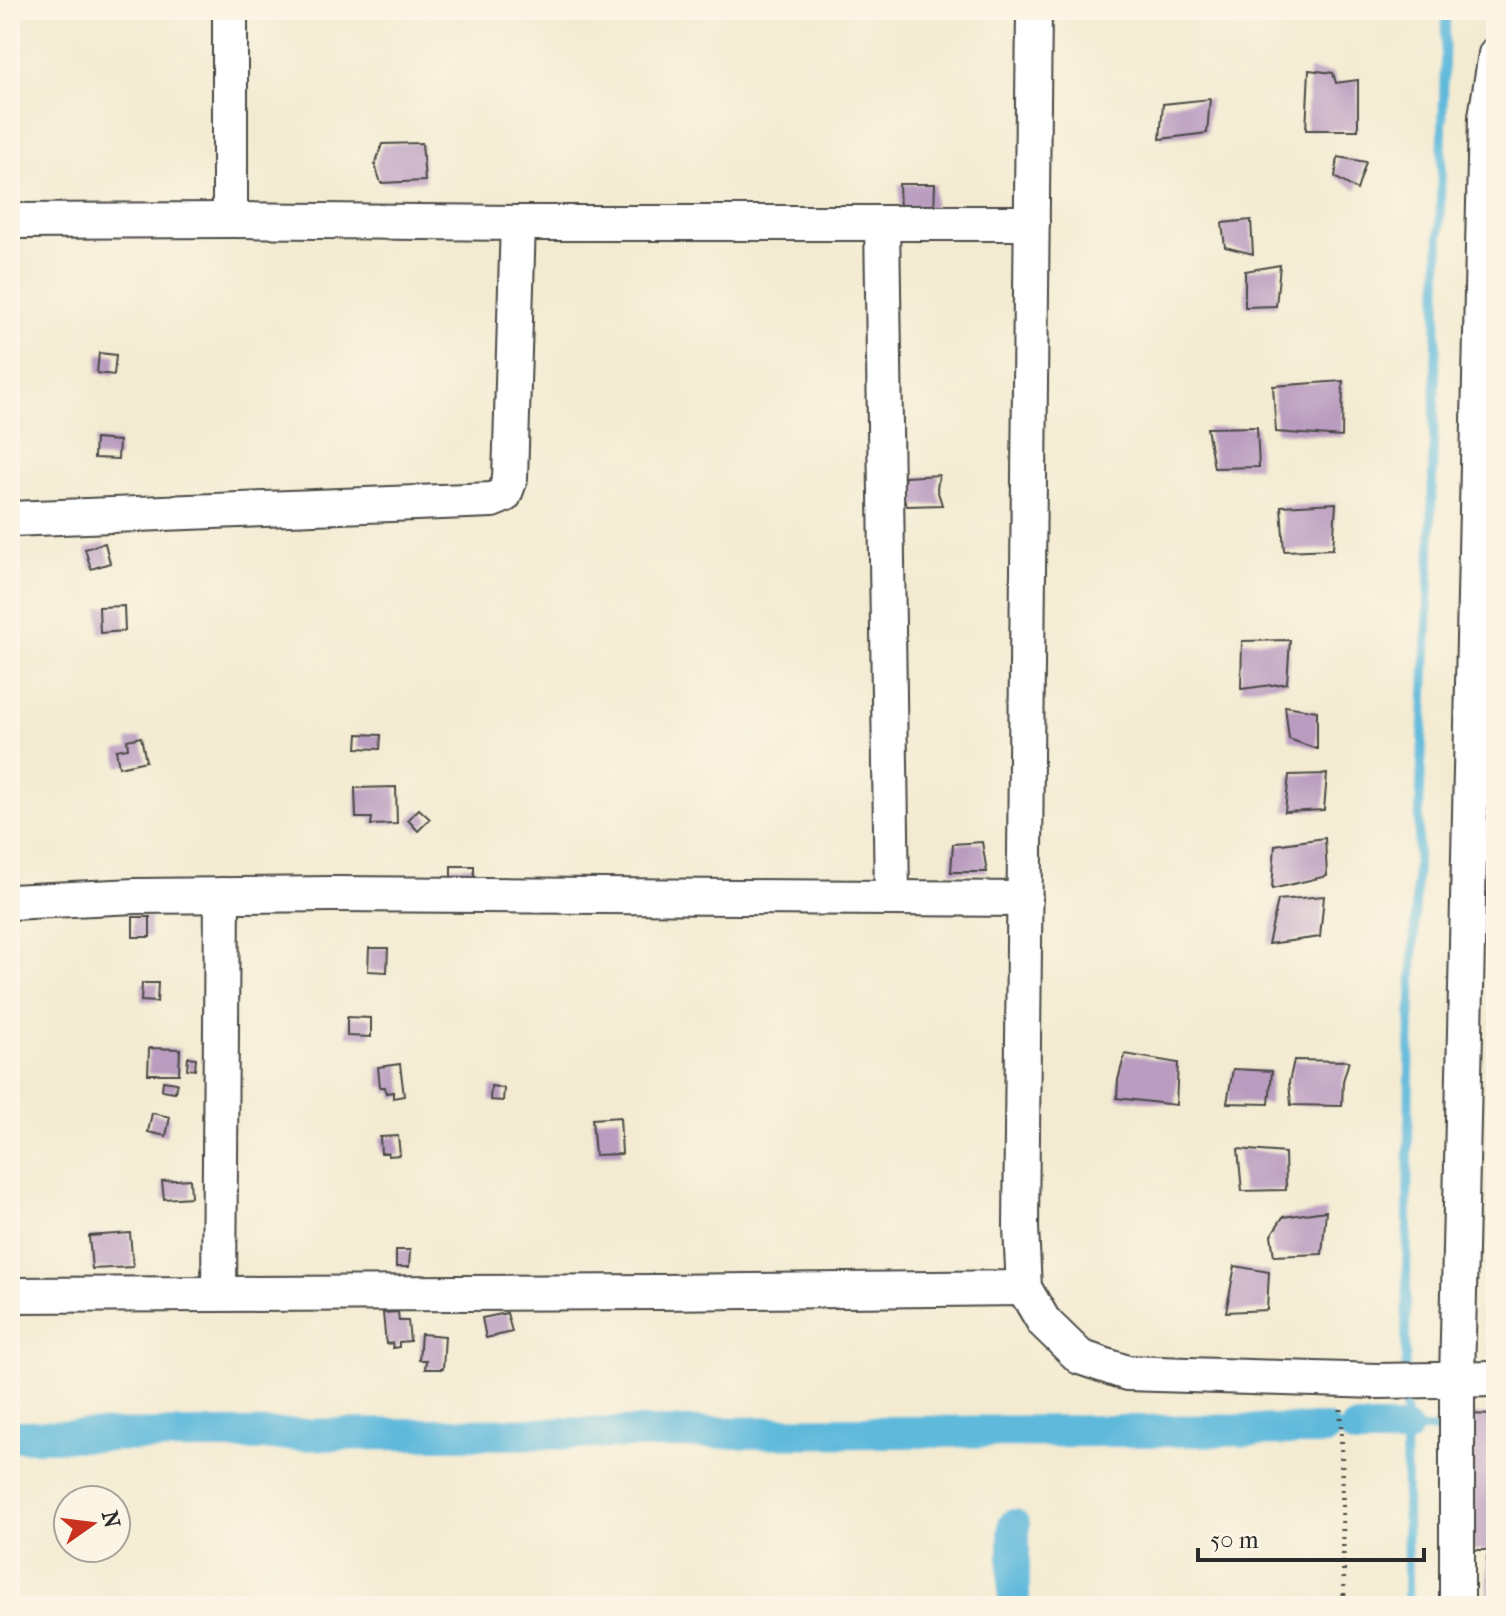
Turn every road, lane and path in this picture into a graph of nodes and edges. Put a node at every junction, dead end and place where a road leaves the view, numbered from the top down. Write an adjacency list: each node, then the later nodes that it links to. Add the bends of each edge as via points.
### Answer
1 (230, 10): 4 (street)
2 (1034, 10): 8 (street)
3 (1496, 54): 19 (street, via 1486,117 1459,1329)
4 (230, 220): 5 (street); 6 (street)
5 (10, 221)
6 (518, 223): 7 (street); 9 (street, via 510,479 504,495 492,500)
7 (882, 223): 8 (street); 11 (street)
8 (1032, 223): 12 (street)
9 (10, 519)
10 (222, 895): 11 (street); 13 (street); 15 (street)
11 (892, 898): 12 (street)
12 (1025, 899): 14 (street)
13 (10, 902)
14 (1024, 1288): 15 (street); 18 (street, via 1044,1322 1080,1357 1127,1373)
15 (219, 1292): 16 (street)
16 (10, 1295)
17 (1496, 1379): 19 (street)
18 (1340, 1380): 19 (street); 20 (path)
19 (1441, 1380): 21 (street)
20 (1344, 1606)
21 (1457, 1606)

